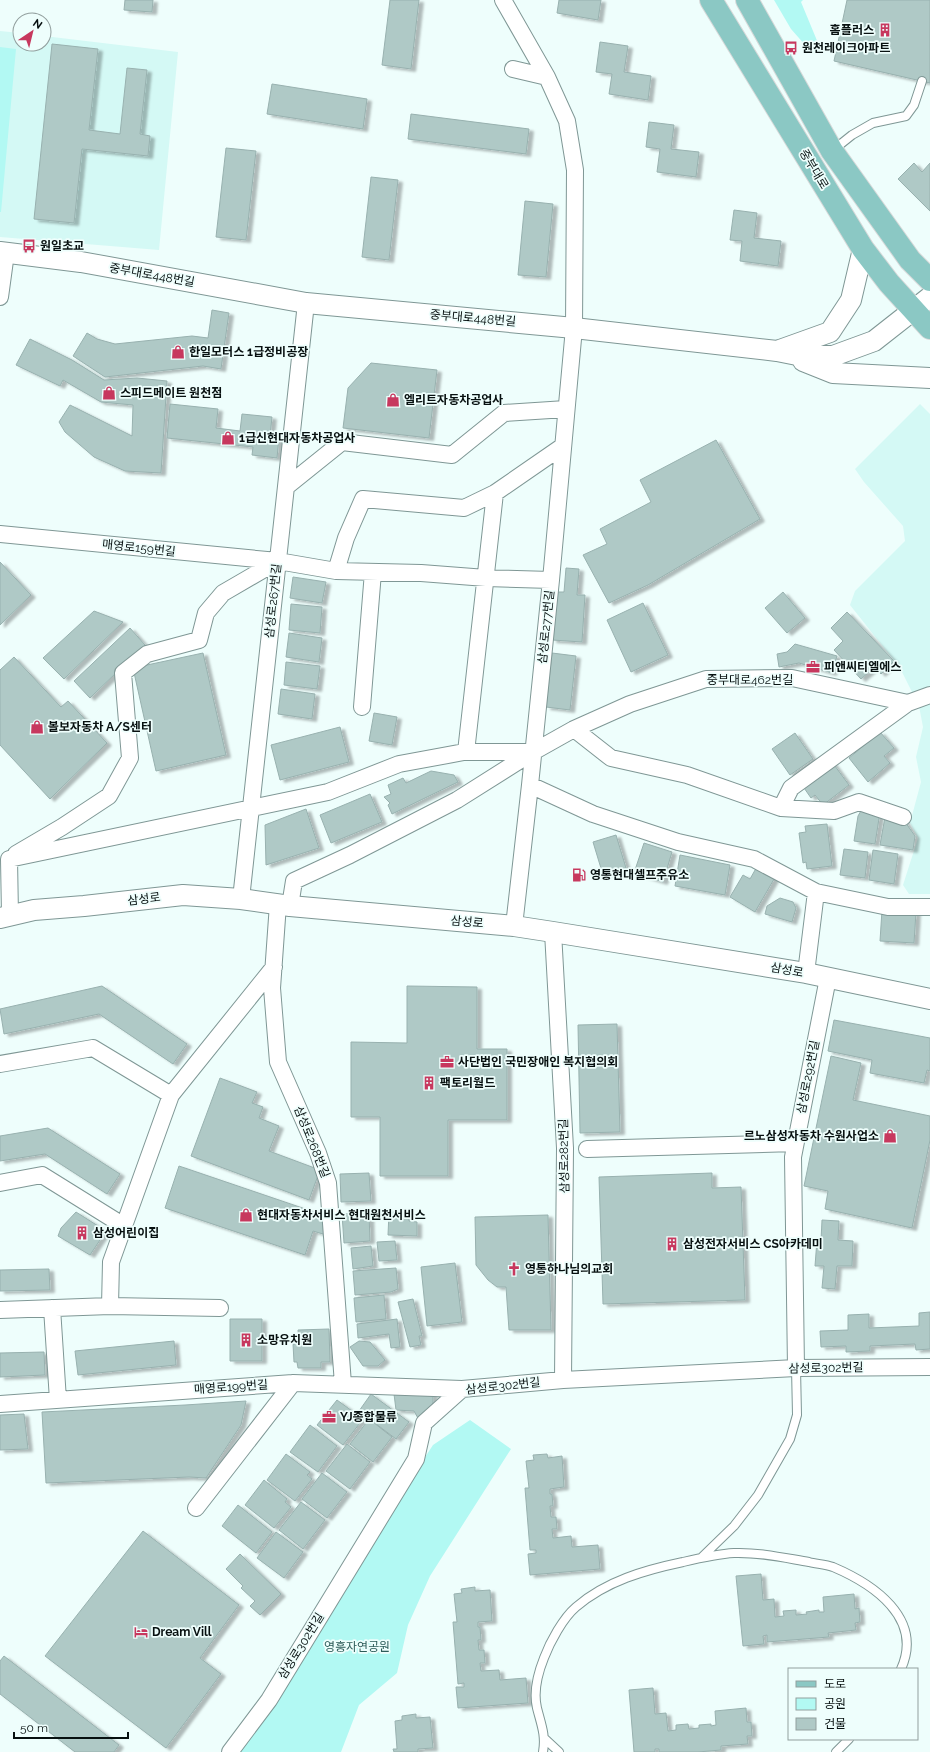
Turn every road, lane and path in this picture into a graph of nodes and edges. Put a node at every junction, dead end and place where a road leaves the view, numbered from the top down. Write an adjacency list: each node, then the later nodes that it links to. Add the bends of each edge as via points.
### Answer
1 (503, 0): 5 (street, 삼성로277번길)
2 (711, 0): 8 (main road, 중부대로)
3 (747, 0): 7 (main road, 중부대로)
4 (513, 69): 5 (street)
5 (547, 76): 15 (street, 삼성로277번길, via 567,121 575,170)
6 (922, 81): 7 (lane, via 914,105 906,116 873,123)
7 (832, 151): 10 (main road, 중부대로, via 910,260)
8 (863, 249): 14 (main road, 중부대로); 17 (street, via 851,300 830,332)
9 (3, 252): 11 (street); 13 (street, 중부대로448번길, via 80,262)
10 (927, 274)
11 (0, 297)
12 (930, 297): 14 (street, 중부대로448번길)
13 (306, 302): 15 (street, 중부대로448번길); 21 (street, 삼성로267번길)
14 (913, 310): 16 (main road, 중부대로); 17 (street, 중부대로448번길, via 874,341 833,356 802,356)
15 (574, 328): 17 (street, 중부대로448번길); 19 (street, 삼성로277번길)
16 (930, 328)
17 (777, 350): 18 (street, via 833,373)
18 (930, 378)
19 (566, 409): 20 (street, 삼성로277번길); 21 (street, via 504,414 452,455 342,442)
20 (563, 446): 22 (street); 28 (street, 삼성로277번길)
21 (286, 488): 24 (street, 삼성로267번길)
22 (495, 493): 25 (street, via 464,508 363,499 346,538); 27 (street)
23 (0, 534): 24 (street, 매영로159번길)
24 (278, 561): 25 (street, 매영로159번길); 37 (street, 삼성로267번길); 39 (street, via 223,593 206,612 199,640 147,654 123,673 130,758 109,796)
25 (336, 571): 26 (street, 매영로159번길)
26 (373, 572): 27 (street, 매영로159번길); 31 (street)
27 (486, 578): 28 (street, 매영로159번길); 33 (street)
28 (551, 580): 34 (street, 삼성로277번길)
29 (930, 695): 30 (street)
30 (908, 703): 32 (street, 중부대로462번길, via 792,678 706,679 630,704); 36 (street, via 791,788)
31 (362, 707)
32 (574, 729): 34 (street, 중부대로462번길); 36 (street, via 611,758 687,775)
33 (466, 752): 34 (street); 37 (street, via 399,764 328,792)
34 (533, 752): 35 (street, 삼성로277번길); 42 (street, 중부대로462번길, via 456,800 294,881)
35 (530, 784): 40 (street, via 600,816 678,842 754,859); 45 (street, 삼성로277번길)
36 (781, 808): 38 (street, via 834,811 859,802)
37 (250, 810): 39 (street); 41 (street, 삼성로267번길)
38 (903, 817)
39 (8, 859): 44 (street)
40 (816, 892): 43 (street, via 888,907); 48 (street)
41 (241, 899): 42 (street, 삼성로); 44 (street, 삼성로, via 183,895 34,910)
42 (284, 905): 45 (street, 삼성로); 47 (street, 삼성로268번길)
43 (930, 907)
44 (5, 916)
45 (514, 926): 46 (street, 삼성로)
46 (553, 932): 48 (street, 삼성로); 63 (street, 삼성로282번길, via 565,1148)
47 (274, 967): 52 (street); 65 (street, 삼성로268번길, via 273,995 278,1062 318,1153 328,1183)
48 (806, 973): 49 (street, 삼성로)
49 (828, 978): 50 (street, 삼성로); 53 (street, 삼성로292번길)
50 (930, 999)
51 (0, 1064): 52 (street, via 93,1048)
52 (171, 1095): 56 (street)
53 (796, 1143): 54 (street); 62 (street, 삼성로292번길, via 793,1157)
54 (587, 1149)
55 (0, 1183): 56 (street, via 42,1175)
56 (124, 1226): 57 (street, via 111,1262)
57 (110, 1306): 58 (street); 59 (street)
58 (52, 1308): 60 (street); 67 (street)
59 (220, 1308)
60 (0, 1310)
61 (930, 1367): 62 (street, 삼성로302번길)
62 (796, 1368): 63 (street, 삼성로302번길); 70 (lane, via 797,1416 790,1439 758,1495 734,1526)
63 (563, 1380): 66 (street, 삼성로302번길)
64 (293, 1383): 65 (street, 매영로199번길); 67 (street, 매영로199번길); 69 (street)
65 (344, 1384): 66 (street, 매영로199번길)
66 (462, 1389): 74 (street, 삼성로302번길, via 424,1423 416,1459 269,1700)
67 (58, 1400): 68 (street, 매영로199번길)
68 (0, 1404)
69 (196, 1508)
70 (702, 1557): 71 (lane, via 734,1553 779,1557 831,1567 865,1583 885,1599 901,1618 907,1639); 72 (lane, via 645,1571 599,1589 574,1607 556,1632 544,1657 536,1683 537,1706)
71 (901, 1668)
72 (545, 1739): 75 (lane); 76 (lane)
73 (848, 1740): 77 (lane)
74 (230, 1752)
75 (543, 1752)
76 (559, 1752)
77 (836, 1752)

